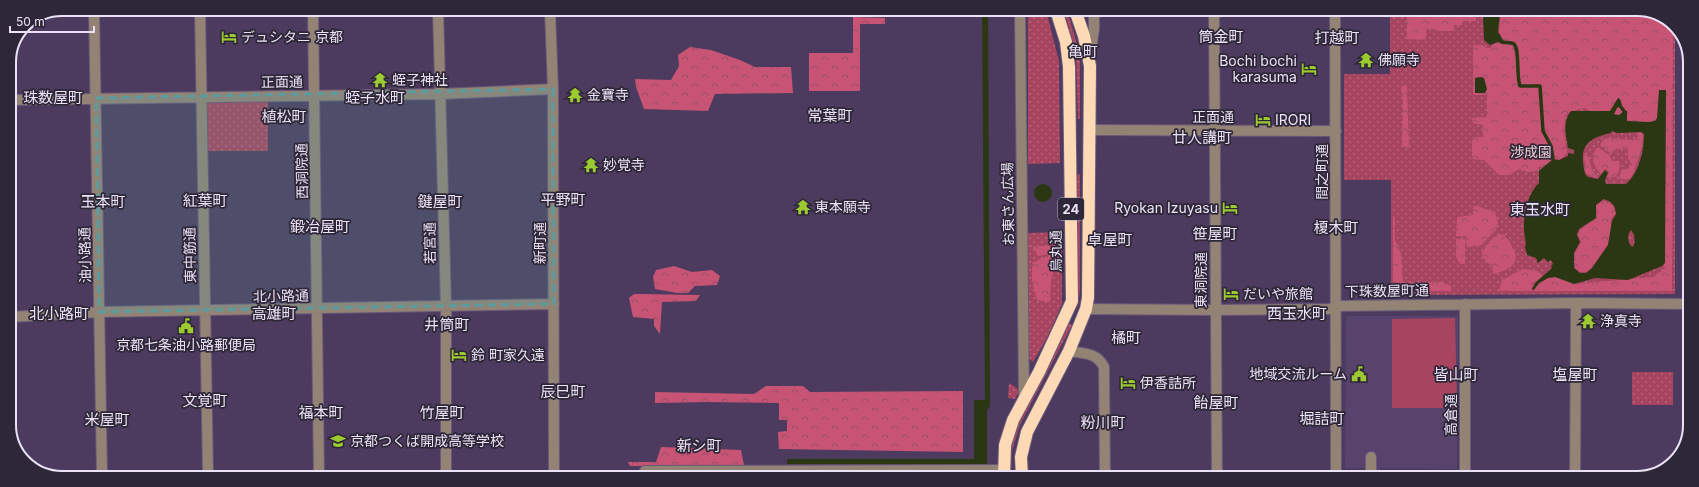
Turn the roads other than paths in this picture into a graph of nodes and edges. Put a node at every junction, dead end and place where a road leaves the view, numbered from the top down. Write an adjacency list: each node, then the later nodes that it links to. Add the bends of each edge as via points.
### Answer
1 (94, 16): 17 (street, 油小路通)
2 (200, 16): 16 (street, 東中筋通)
3 (313, 16): 15 (street, 西洞院通)
4 (438, 16): 14 (street, 若宮通)
5 (550, 16): 13 (street, 新町通)
6 (1020, 16): 37 (street, お東さん広場)
7 (1058, 16): 19 (highway, 烏丸通 / 24, via 1068,54)
8 (1077, 16): 12 (highway, 24)
9 (1094, 16): 12 (street)
10 (1214, 16): 21 (street, 東洞院通)
11 (1335, 16): 22 (street, 間之町通)
12 (1090, 66): 20 (highway, 24)
13 (553, 89): 14 (street, 正面通); 24 (street, 新町通)
14 (440, 94): 15 (street, 正面通); 28 (street, 若宮通)
15 (314, 96): 16 (street, 正面通); 30 (street, 西洞院通)
16 (201, 97): 17 (street, 正面通); 32 (street, 東中筋通)
17 (96, 98): 18 (street, 正面通); 33 (street, 油小路通)
18 (16, 100)
19 (1070, 130): 20 (highway); 34 (highway, 烏丸通 / 24, via 1072,301)
20 (1090, 130): 21 (street, 正面通); 29 (highway, 24)
21 (1215, 131): 22 (street, 正面通); 31 (street, 東洞院通)
22 (1336, 131): 27 (street, 間之町通)
23 (1576, 303): 25 (street, 下珠数屋町通); 26 (street, 下珠数屋町通); 51 (street)
24 (554, 304): 28 (street, 北小路通); 43 (street, 新町通)
25 (1465, 304): 27 (street, 下珠数屋町通); 50 (street, 高倉通)
26 (1683, 304)
27 (1336, 306): 31 (street, 下珠数屋町通, via 1330,309); 48 (street, 間之町通)
28 (446, 307): 30 (street, 北小路通); 42 (street, 若宮通)
29 (1086, 308): 31 (street, 下珠数屋町通); 34 (highway); 36 (highway, 24)
30 (318, 309): 32 (street, 北小路通); 41 (street, 西洞院通)
31 (1216, 310): 47 (street, 東洞院通)
32 (206, 311): 33 (street, 北小路通); 40 (street, 東中筋通)
33 (100, 312): 35 (street, 北小路通); 39 (street, 油小路通)
34 (1068, 313): 37 (highway, 烏丸通 / 24)
35 (16, 317)
36 (1069, 351): 45 (highway, 24, via 1027,432 1021,457); 46 (street, via 1100,359 1104,367)
37 (1024, 398): 44 (highway, 烏丸通 / 24, via 1011,427 1006,446)
38 (1371, 457): 49 (street)
39 (102, 471)
40 (208, 471)
41 (319, 471)
42 (446, 471)
43 (554, 471)
44 (1004, 471)
45 (1022, 471)
46 (1105, 471)
47 (1217, 471)
48 (1336, 471)
49 (1371, 471)
50 (1465, 471)
51 (1575, 471)

